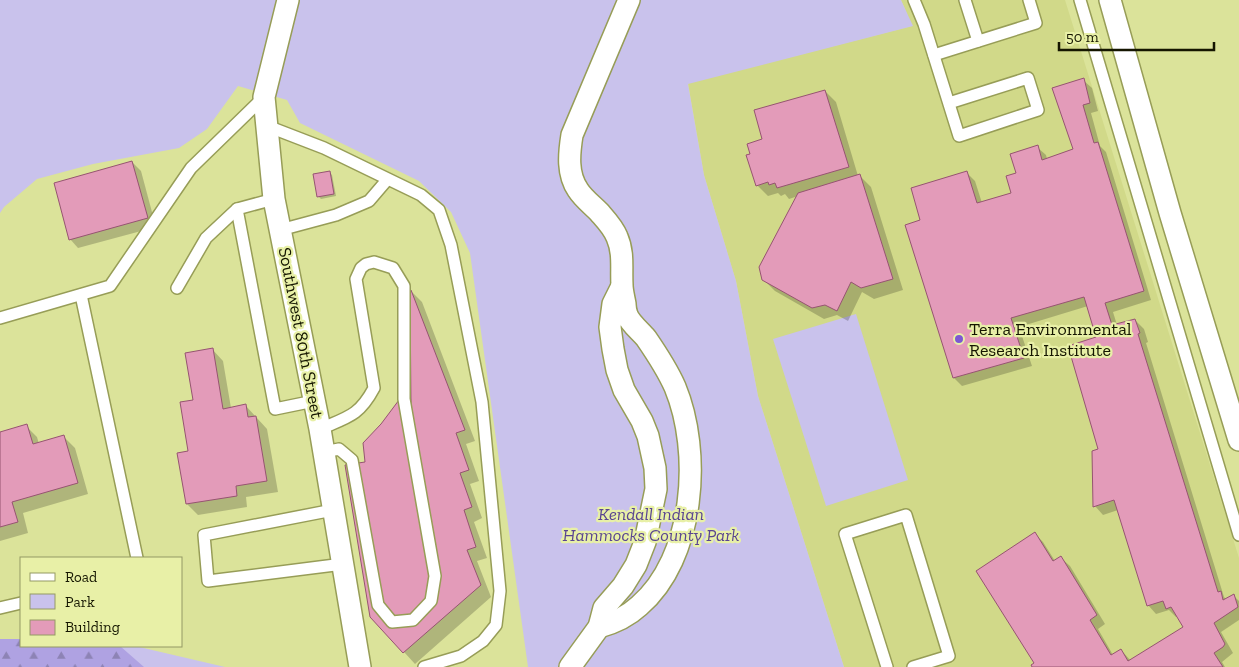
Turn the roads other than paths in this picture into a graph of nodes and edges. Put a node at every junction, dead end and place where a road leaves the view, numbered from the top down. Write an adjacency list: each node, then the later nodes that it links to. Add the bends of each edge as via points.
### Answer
1 (288, 0): 10 (street, Southwest 80th Street)
2 (629, 0): 17 (street, via 572,135 569,152 570,169 578,191 608,222 618,240)
3 (914, 0): 9 (lane)
4 (965, 0): 8 (lane)
5 (1029, 0): 8 (lane, via 1036,23)
6 (1080, 0): 26 (lane)
7 (1110, 0): 23 (street)
8 (978, 41): 9 (lane)
9 (934, 55): 11 (lane)
10 (264, 97): 12 (street, Southwest 80th Street); 19 (lane, via 191,168 110,286)
11 (949, 103): 11 (lane, via 959,136 1038,110 1028,78)
12 (267, 126): 13 (lane, via 324,148); 14 (street, Southwest 80th Street)
13 (387, 180): 16 (lane, via 369,201 336,215); 33 (lane, via 421,195 440,210 451,245 482,402 500,591 496,625 483,641 461,656)
14 (274, 199): 15 (lane); 16 (street, Southwest 80th Street)
15 (237, 209): 18 (lane, via 206,238); 21 (lane, via 275,409)
16 (280, 230): 21 (street, Southwest 80th Street)
17 (622, 285): 31 (street, via 613,304 610,327 613,349 624,390 648,436 656,489 641,554 630,576 604,608); 31 (street, via 627,315 660,357 675,388 688,433 690,487 680,540 660,582 634,610)
18 (176, 288)
19 (81, 295): 20 (lane); 27 (lane)
20 (0, 318)
21 (314, 401): 22 (street, Southwest 80th Street)
22 (320, 429): 24 (street, Southwest 80th Street); 24 (lane, via 352,416 365,404 374,388 356,279 366,264 384,264 393,268 404,286 404,399 435,576 431,601 413,620 392,622 378,605 352,460 339,449)
23 (1239, 440)
24 (324, 452): 25 (street, Southwest 80th Street)
25 (333, 510): 28 (street, Southwest 80th Street); 28 (lane, via 204,535 208,581)
26 (1239, 535)
27 (137, 557)
28 (342, 564): 32 (street, Southwest 80th Street)
29 (20, 602): 30 (lane)
30 (0, 608)
31 (599, 628): 34 (street)
32 (360, 667)
33 (424, 667)
34 (570, 667)
35 (887, 667): 36 (lane, via 845,534 906,515 949,656)
36 (913, 667)

